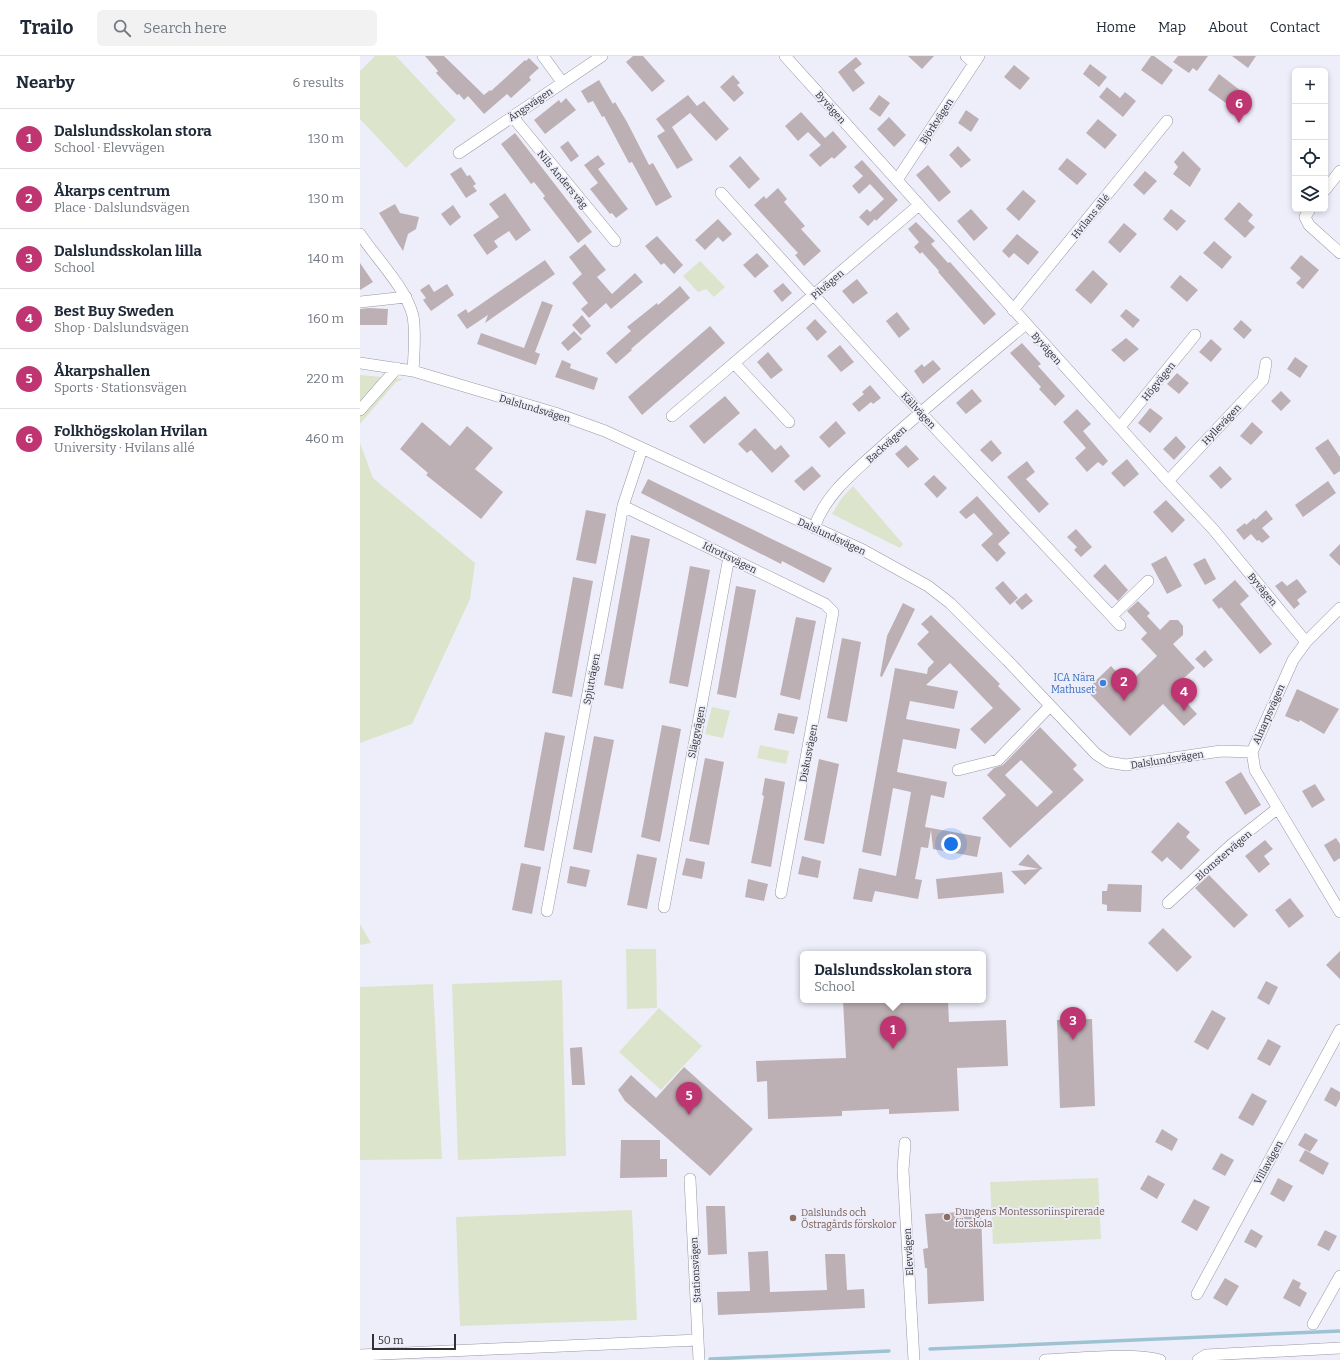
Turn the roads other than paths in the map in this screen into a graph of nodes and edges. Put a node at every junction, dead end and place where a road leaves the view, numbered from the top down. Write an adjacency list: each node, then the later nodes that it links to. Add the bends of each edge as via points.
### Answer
1 (542, 56): 5 (street)
2 (602, 56): 5 (street, Ängsvägen)
3 (785, 56): 10 (street, Byvägen)
4 (973, 58): 10 (street, Björkvägen)
5 (562, 82): 6 (street, Ängsvägen)
6 (512, 116): 8 (street, Ängsvägen); 16 (street, Nils Anders väg)
7 (1167, 121): 21 (street, Hvilans allé)
8 (459, 153)
9 (1340, 171): 11 (street)
10 (897, 180): 13 (street, Byvägen)
11 (1328, 186)
12 (721, 193): 18 (street, Källvägen)
13 (919, 205): 18 (street, Pilvägen); 21 (street, Byvägen)
14 (1308, 212): 17 (street, via 1305,217 1308,225)
15 (360, 234): 19 (street)
16 (615, 241)
17 (1340, 253)
18 (814, 295): 25 (street, Pilvägen); 30 (street, Källvägen)
19 (406, 297): 20 (street); 28 (street, via 414,334)
20 (360, 302)
21 (1013, 310): 22 (street, Byvägen)
22 (1026, 324): 30 (street, Backvägen); 33 (street, Byvägen)
23 (1195, 335): 33 (street, Högvägen)
24 (360, 363): 27 (street, Dalslundsvägen)
25 (734, 363): 31 (street, Pilvägen); 32 (street)
26 (1266, 363): 35 (street, Hyllevägen, via 1263,380)
27 (397, 368): 28 (street, Dalslundsvägen); 29 (street)
28 (413, 371): 34 (street, Dalslundsvägen, via 555,413 606,431)
29 (360, 410)
30 (920, 412): 37 (street, Backvägen, via 840,486 819,513); 42 (street, Källvägen)
31 (672, 416)
32 (789, 422)
33 (1120, 427): 35 (street, Byvägen)
34 (642, 449): 36 (street, Spjutvägen); 37 (street, Dalslundsvägen)
35 (1168, 482): 44 (street, Byvägen, via 1213,529)
36 (623, 506): 38 (street, Idrottsvägen); 52 (street, Spjutvägen)
37 (814, 528): 45 (street, Dalslundsvägen, via 863,550 928,586 950,603)
38 (729, 557): 41 (street, Idrottsvägen, via 825,604); 51 (street, Släggvägen)
39 (1148, 581): 42 (street)
40 (1340, 608): 44 (street, Alnarpsvägen)
41 (833, 612): 49 (street, Diskusvägen)
42 (1112, 616): 43 (street, Källvägen)
43 (1120, 625)
44 (1306, 642): 46 (street, Alnarpsvägen, via 1287,671)
45 (1050, 706): 46 (street, Dalslundsvägen, via 1096,754 1108,762 1126,765 1221,751); 47 (street, via 998,760)
46 (1252, 752): 48 (street, Alnarpsvägen, via 1255,770)
47 (958, 770)
48 (1278, 808): 50 (street, Blomstervägen, via 1231,845); 53 (street, Alnarpsvägen)
49 (781, 893)
50 (1168, 903)
51 (664, 907)
52 (547, 911)
53 (1340, 912)
54 (1340, 1030): 58 (street, Villavägen)
55 (905, 1143): 64 (street, Elevvägen, via 903,1170)
56 (690, 1179): 60 (street, Stationsvägen)
57 (1340, 1276): 59 (street)
58 (1197, 1294)
59 (1314, 1324)
60 (698, 1340): 62 (street); 63 (street, Stationsvägen)
61 (1340, 1348): 67 (street, via 1206,1355)
62 (360, 1355)
63 (699, 1360)
64 (914, 1360)
65 (1044, 1360): 66 (street, via 1113,1357)
66 (1160, 1360)
67 (1198, 1360)

